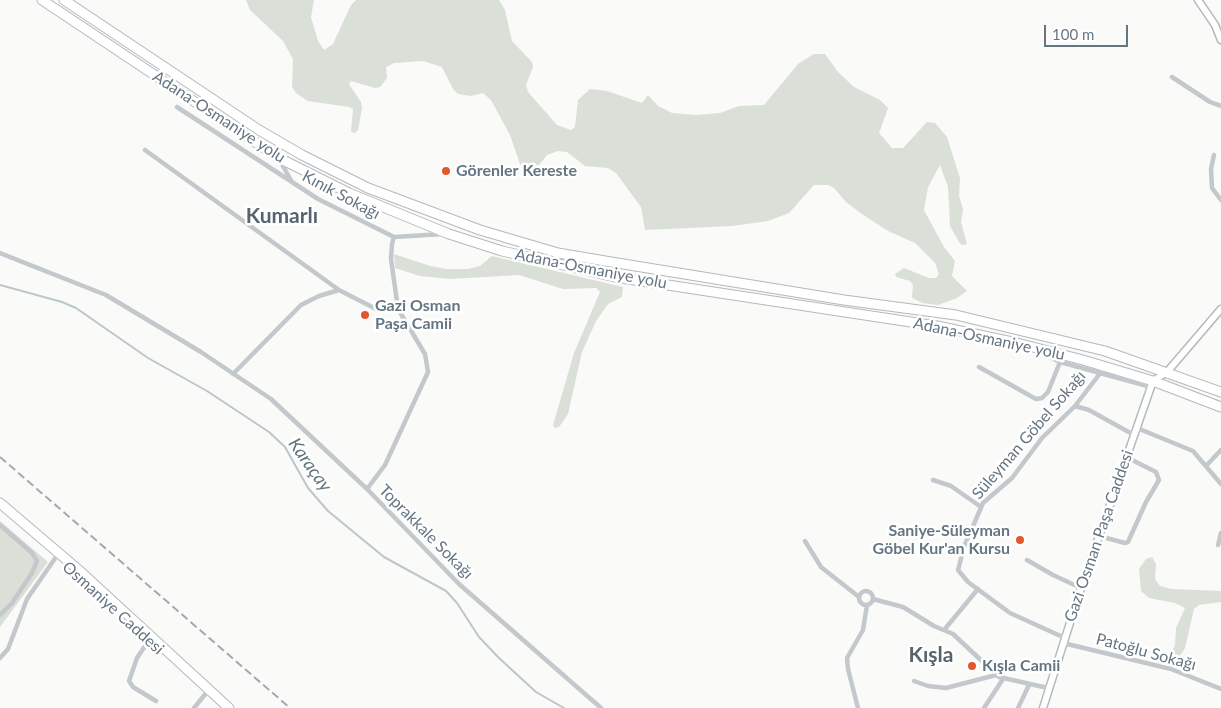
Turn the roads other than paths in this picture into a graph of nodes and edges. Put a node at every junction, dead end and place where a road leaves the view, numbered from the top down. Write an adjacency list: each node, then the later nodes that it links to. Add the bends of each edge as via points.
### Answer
1 (42, 0): 10 (highway, Adana-Osmaniye yolu)
2 (64, 0): 23 (highway, Adana-Osmaniye yolu, via 258,130 302,155 368,188 480,230 558,253 956,315 1105,351)
3 (1198, 0): 4 (street)
4 (1221, 40)
5 (1172, 77): 6 (street)
6 (1221, 106)
7 (177, 107): 11 (street, Kınık Sokağı)
8 (145, 150): 16 (street)
9 (1214, 155): 12 (street, via 1212,188)
10 (279, 158): 11 (street); 13 (highway, Adana-Osmaniye yolu, via 349,193)
11 (293, 184): 14 (street, Kınık Sokağı)
12 (1221, 200)
13 (449, 234): 14 (street, Kınık Sokağı); 19 (highway, Adana-Osmaniye yolu, via 502,251 615,277 937,326)
14 (394, 237): 17 (street, Kınık Sokağı, via 391,251)
15 (0, 253): 24 (street, Toprakkale Sokağı, via 106,295)
16 (339, 290): 17 (street, via 378,310); 24 (street, via 301,305)
17 (398, 309): 36 (street, via 425,354 428,372 385,465)
18 (1221, 309): 23 (street)
19 (1027, 346): 20 (street); 22 (highway, Adana-Osmaniye yolu)
20 (1060, 362): 21 (street, via 1048,392 1036,399); 22 (street)
21 (979, 367)
22 (1102, 370): 25 (highway, Adana-Osmaniye yolu); 27 (street, Süleyman Göbel Sokağı)
23 (1167, 372): 25 (street); 26 (highway, Adana-Osmaniye yolu)
24 (233, 374): 36 (street, Toprakkale Sokağı, via 283,408)
25 (1152, 384): 28 (highway, Adana-Osmaniye yolu); 29 (street, Gazi Osman Paşa Caddesi)
26 (1221, 392)
27 (1075, 406): 30 (street, via 1089,410); 38 (street, Süleyman Göbel Sokağı, via 1042,438 1012,478)
28 (1221, 407)
29 (1136, 428): 30 (street, Gazi Osman Paşa Caddesi); 33 (street, via 1193,451)
30 (1134, 435): 32 (street, Gazi Osman Paşa Caddesi)
31 (1221, 450): 33 (street)
32 (1126, 457): 42 (street, Gazi Osman Paşa Caddesi); 42 (street, via 1156,472 1159,480 1128,542)
33 (1206, 466): 35 (street)
34 (933, 480): 38 (street, via 951,486)
35 (1221, 484)
36 (367, 489): 68 (street, Toprakkale Sokağı, via 459,584)
37 (0, 503): 67 (highway)
38 (981, 507): 48 (street, Süleyman Göbel Sokağı, via 958,570)
39 (0, 510): 45 (highway, Osmaniye Caddesi)
40 (0, 525): 52 (street, via 34,556 37,564 12,604)
41 (1221, 533): 44 (street)
42 (1099, 536): 47 (street, Gazi Osman Paşa Caddesi)
43 (805, 541): 49 (street, via 821,567)
44 (1218, 545)
45 (56, 557): 54 (highway, Osmaniye Caddesi); 56 (street, via 27,600 8,649)
46 (1027, 560): 47 (street)
47 (1081, 588): 55 (street, Gazi Osman Paşa Caddesi)
48 (978, 589): 53 (street); 55 (street, Süleyman Göbel Sokağı, via 1016,616)
49 (859, 597): 50 (street, via 866,591 872,594); 51 (street, via 861,603)
50 (873, 599): 51 (street); 53 (street, via 902,607)
51 (867, 605): 69 (street, via 864,630 847,658)
52 (0, 615)
53 (944, 630): 57 (street, via 958,638)
54 (149, 640): 63 (highway, Osmaniye Caddesi); 64 (street, via 137,658 129,680 134,687)
55 (1064, 640): 61 (street, Gazi Osman Paşa Caddesi); 62 (street, Patoğlu Sokağı, via 1171,669)
56 (0, 658)
57 (996, 675): 58 (street); 59 (street, via 946,688)
58 (1003, 679): 60 (street); 70 (street)
59 (914, 682)
60 (1029, 685): 61 (street); 71 (street)
61 (1048, 688): 72 (street, Gazi Osman Paşa Caddesi)
62 (1221, 689)
63 (207, 692): 65 (street); 66 (highway, Osmaniye Caddesi)
64 (156, 700)
65 (194, 708)
66 (224, 708)
67 (230, 708)
68 (601, 708)
69 (858, 708)
70 (984, 708)
71 (1018, 708)
72 (1043, 708)

